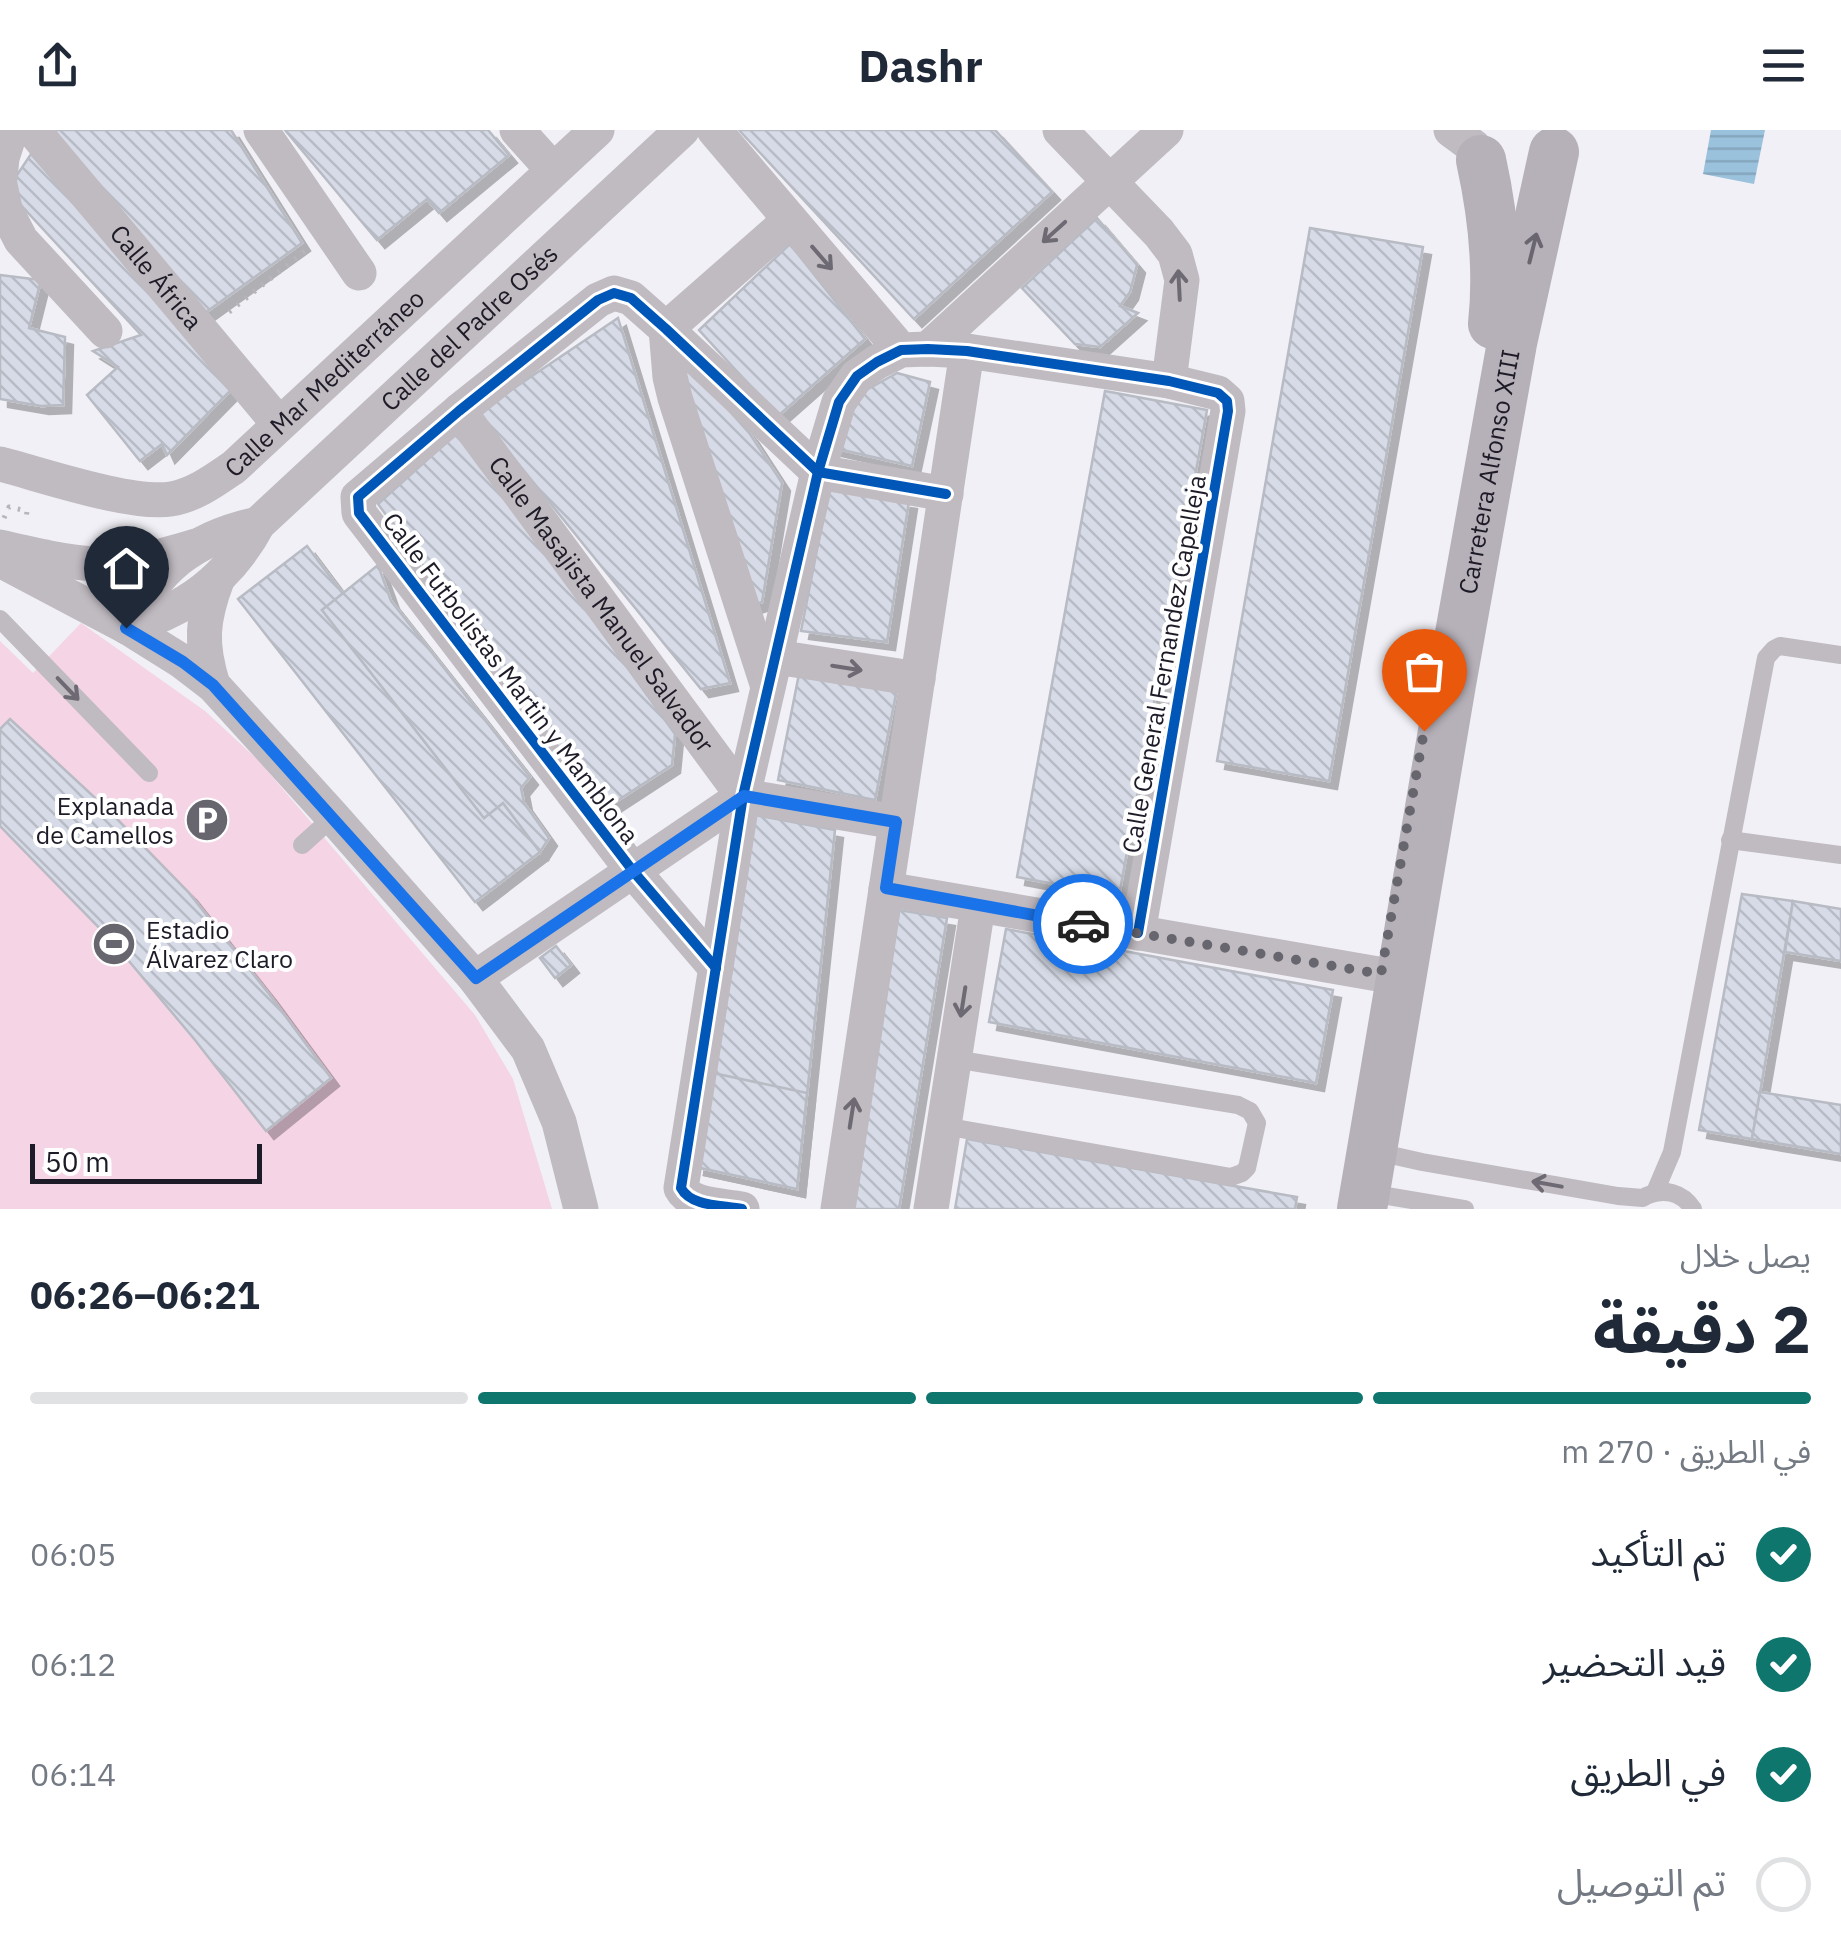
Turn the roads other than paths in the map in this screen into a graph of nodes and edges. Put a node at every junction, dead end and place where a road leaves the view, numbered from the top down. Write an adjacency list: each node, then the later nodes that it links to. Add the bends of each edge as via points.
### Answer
1 (11, 130): 13 (street)
2 (33, 130): 23 (street, Calle África)
3 (260, 130): 16 (street)
4 (517, 130): 12 (street)
5 (597, 130): 12 (street, Calle Mar Mediterráneo)
6 (682, 130): 27 (street, Calle del Padre Osés)
7 (714, 130): 15 (street)
8 (1060, 130): 14 (street)
9 (1166, 130): 14 (street)
10 (1560, 137): 11 (street, via 1542,165 1508,173 1491,168); 50 (street, Carretera Alfonso XIII, one-way to 10, via 1512,343)
11 (1469, 142): 50 (street, Carretera Alfonso XIII, via 1494,235 1493,318)
12 (553, 170): 23 (street, Calle Mar Mediterráneo)
13 (0, 182): 18 (street, via 4,209 21,240)
14 (1109, 182): 19 (street, one-way to 19, via 1000,282); 21 (street, one-way to 14, via 1182,280 1159,232)
15 (790, 220): 17 (street); 19 (street, one-way to 19)
16 (359, 273)
17 (666, 328): 22 (street, via 631,298 606,294); 25 (street); 35 (street, via 674,398)
18 (105, 331)
19 (914, 349): 20 (street); 25 (street, via 857,376 839,402)
20 (967, 351): 21 (street); 26 (street)
21 (1169, 381): 48 (street, Calle General Fernandez Capelleja, via 1218,393 1228,412)
22 (458, 411): 39 (street, Calle Masajista Manuel Salvador); 45 (street, Calle Futbolistas Martin y Mamblona, via 362,492 359,513)
23 (279, 424): 24 (street, Calle Mar Mediterráneo, via 234,467 172,499 113,494)
24 (0, 464)
25 (818, 472): 26 (street); 35 (street)
26 (946, 494): 36 (street)
27 (258, 524): 28 (street, Calle del Padre Osés); 31 (street, Calle del Padre Osés)
28 (196, 546): 29 (street, Calle del Padre Osés, via 123,564); 33 (street, Calle del Padre Osés, via 162,573)
29 (0, 547)
30 (0, 560): 33 (street)
31 (216, 580): 33 (street, Calle del Padre Osés, via 175,610); 37 (street, Calle del Padre Osés, via 203,632)
32 (0, 619): 38 (lane, one-way to 38)
33 (126, 628): 37 (street)
34 (1841, 654): 42 (lane, via 1780,646 1766,658)
35 (772, 673): 36 (street, one-way to 36); 39 (street)
36 (918, 679): 41 (street)
37 (213, 685): 40 (street)
38 (150, 773)
39 (744, 796): 41 (street); 45 (street); 49 (street)
40 (333, 817): 43 (lane); 51 (street)
41 (896, 822): 46 (street)
42 (1730, 840): 44 (lane); 54 (lane)
43 (302, 845)
44 (1841, 855)
45 (633, 871): 49 (street, Calle Futbolistas Martin y Mamblona); 51 (street)
46 (886, 888): 47 (street); 60 (street, one-way to 46)
47 (978, 906): 48 (street); 52 (street, one-way to 52)
48 (1138, 933): 50 (street)
49 (716, 968): 59 (street, via 682,1188 691,1200)
50 (1391, 976): 55 (street, Carretera Alfonso XIII); 55 (street, Carretera Alfonso XIII)
51 (476, 978): 58 (street, via 528,1049 546,1088)
52 (954, 1059): 53 (street); 53 (lane, via 1238,1106 1257,1122 1247,1168 1231,1177)
53 (944, 1126): 61 (street)
54 (1672, 1152): 56 (lane); 57 (lane)
55 (1360, 1190): 56 (lane, one-way to 55, via 1422,1162); 62 (lane)
56 (1644, 1200): 57 (lane, via 1668,1192)
57 (1687, 1203)
58 (581, 1209)
59 (742, 1209)
60 (838, 1209)
61 (930, 1209)
62 (1465, 1209)

